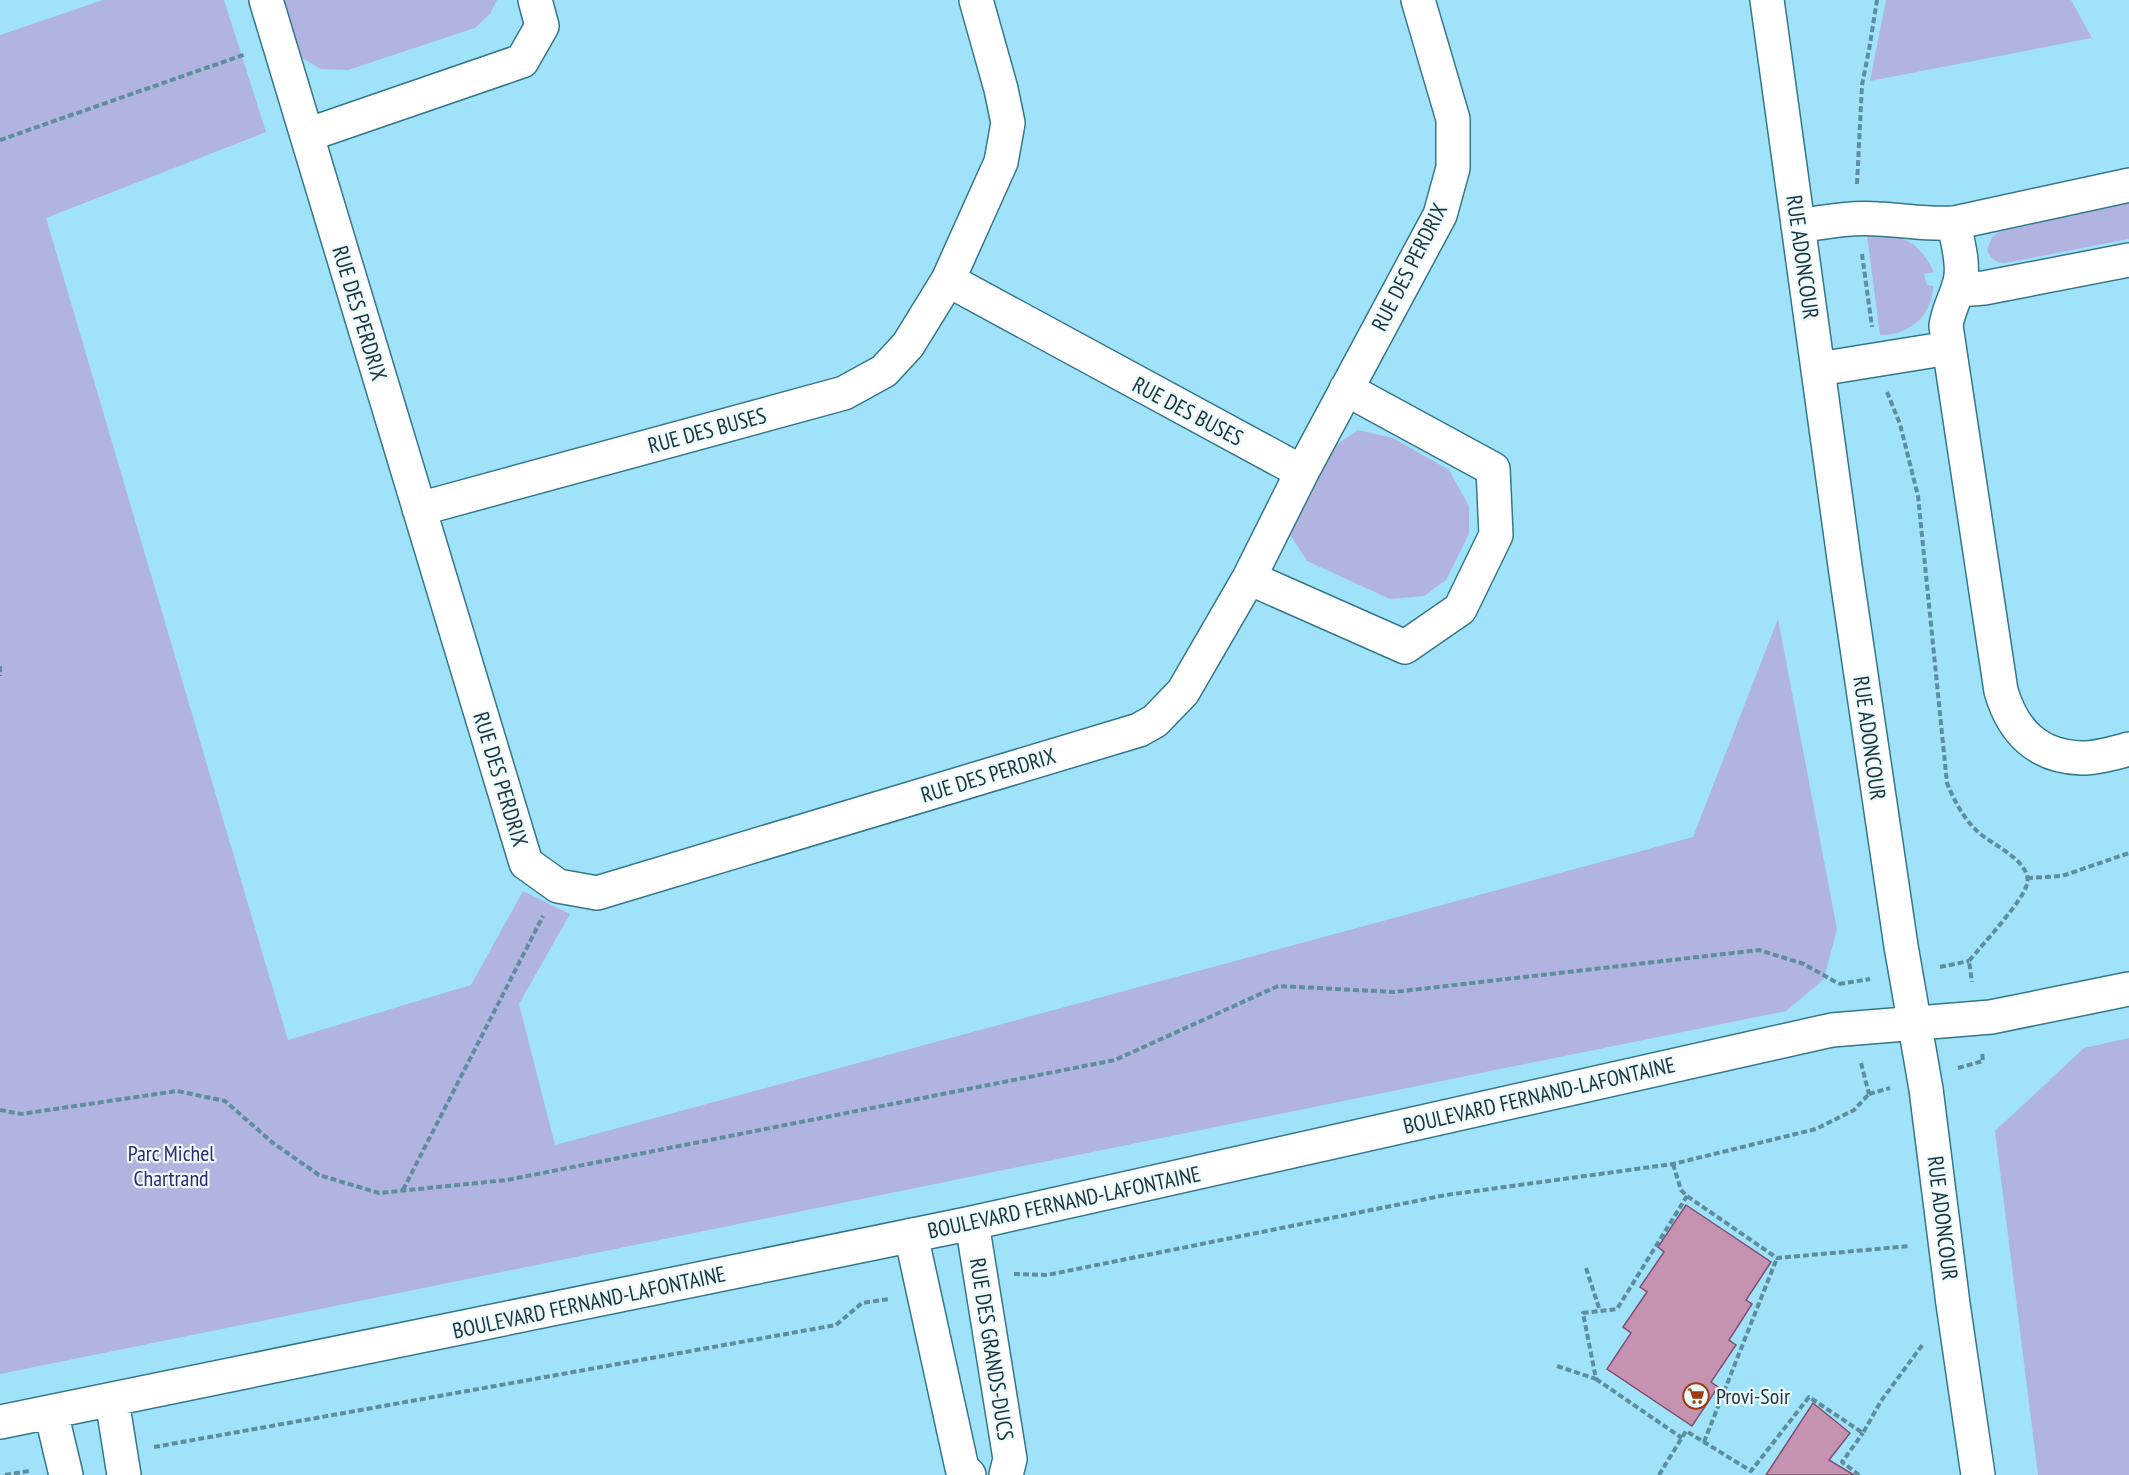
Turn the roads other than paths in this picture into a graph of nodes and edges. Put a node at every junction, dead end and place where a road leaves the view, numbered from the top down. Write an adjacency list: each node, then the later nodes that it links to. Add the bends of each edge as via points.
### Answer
1 (266, 0): 6 (street, RUE DES PERDRIX)
2 (535, 0): 6 (street, via 542,26 522,61)
3 (976, 0): 11 (street, RUE DES BUSES, via 1008,123 1001,162)
4 (1418, 0): 15 (street, RUE DES PERDRIX, via 1453,119 1453,168 1440,215)
5 (1767, 0): 9 (street, RUE ADONCOUR)
6 (307, 135): 17 (street, RUE DES PERDRIX)
7 (2129, 185): 8 (street)
8 (1954, 223): 9 (street, via 1859,218); 12 (street, via 1961,264)
9 (1798, 226): 14 (street, RUE ADONCOUR)
10 (2129, 260): 12 (street)
11 (948, 280): 16 (street, RUE DES BUSES); 17 (street, RUE DES BUSES, via 908,345 884,372 844,393)
12 (1958, 290): 13 (street, via 1947,316)
13 (1949, 348): 14 (street); 19 (street, via 2001,691 2010,717 2029,739 2057,754 2084,758)
14 (1819, 369): 21 (street, RUE ADONCOUR)
15 (1347, 389): 16 (street, RUE DES PERDRIX); 18 (street, via 1493,469 1496,535 1460,609 1405,647)
16 (1302, 472): 18 (street, RUE DES PERDRIX)
17 (419, 509): 18 (street, RUE DES PERDRIX, via 526,863 558,886 597,893 1139,730 1183,692)
18 (1249, 578)
19 (2129, 749)
20 (2129, 989): 21 (street, BOULEVARD FERNAND-LAFONTAINE, via 1991,1017)
21 (1914, 1024): 22 (street, BOULEVARD FERNAND-LAFONTAINE, via 1832,1030); 31 (street, RUE ADONCOUR)
22 (972, 1223): 23 (street, BOULEVARD FERNAND-LAFONTAINE); 30 (street, RUE DES GRANDS-DUCS, via 1010,1459)
23 (911, 1235): 24 (street, BOULEVARD FERNAND-LAFONTAINE); 29 (street, via 962,1468)
24 (112, 1400): 25 (street, BOULEVARD FERNAND-LAFONTAINE); 28 (street)
25 (51, 1412): 26 (street, BOULEVARD FERNAND-LAFONTAINE); 27 (street)
26 (0, 1422)
27 (66, 1475)
28 (124, 1475)
29 (969, 1475)
30 (1006, 1475)
31 (1978, 1475)

